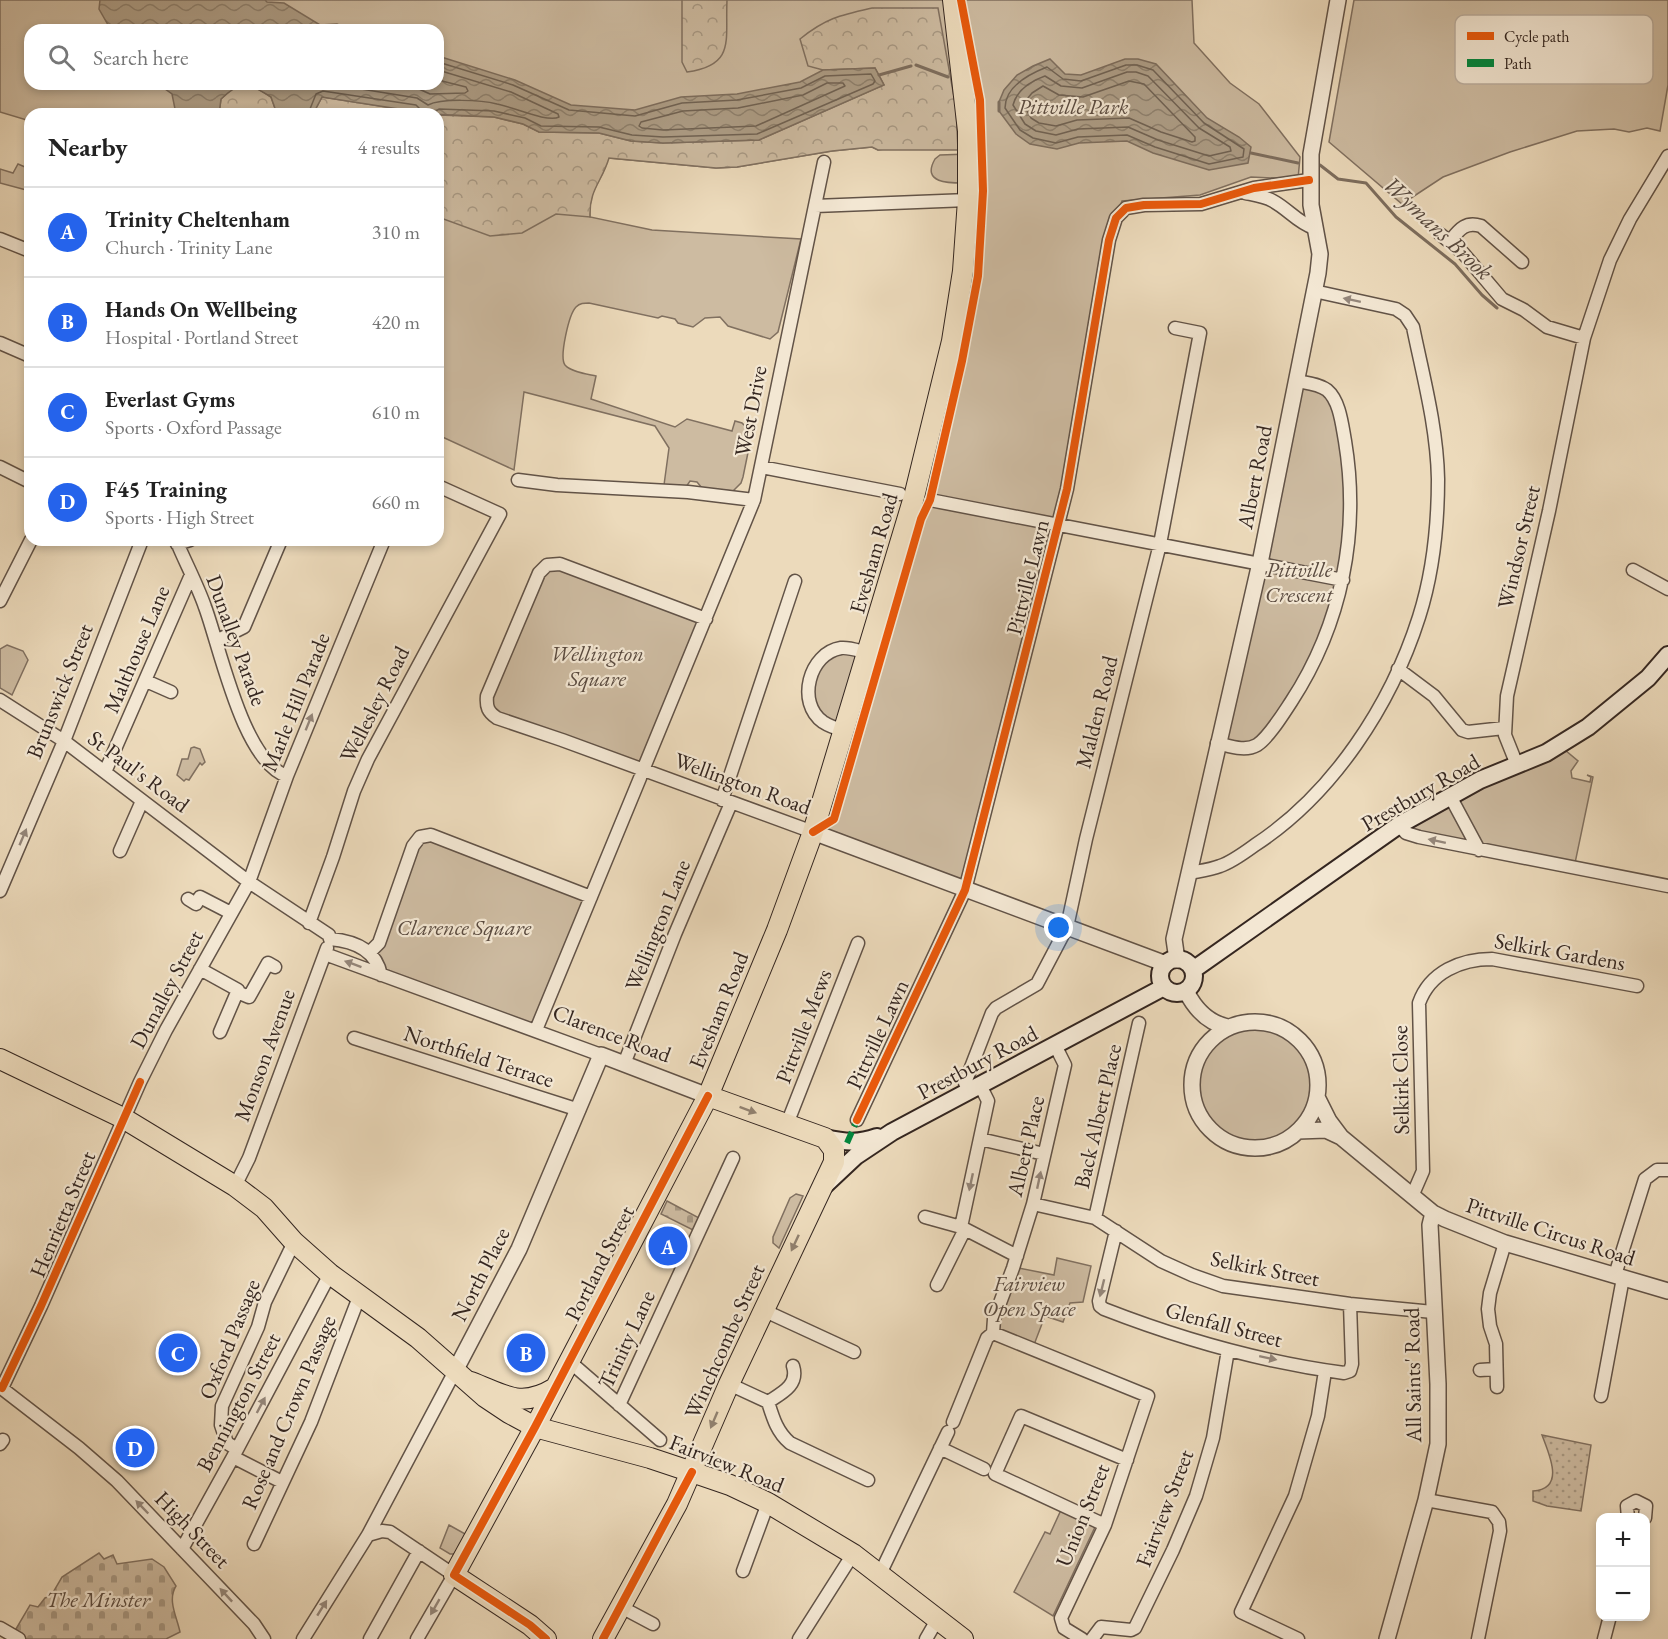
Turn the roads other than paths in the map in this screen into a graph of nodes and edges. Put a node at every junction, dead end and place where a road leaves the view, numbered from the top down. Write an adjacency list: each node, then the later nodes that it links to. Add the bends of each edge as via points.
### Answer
1 (953, 0): 7 (main road, Evesham Road, via 967,124)
2 (1338, 0): 5 (street, Albert Road)
3 (1668, 156): 15 (street, Windsor Street, via 1610,260)
4 (824, 162): 8 (street, West Drive)
5 (1309, 180): 6 (street, Pittville Lawn); 9 (street, Albert Road)
6 (1238, 192): 9 (street, via 1274,202); 27 (street, Pittville Lawn, via 1201,204 1126,208 1116,218)
7 (968, 200): 8 (street); 43 (main road, Evesham Road, via 963,271 952,341 914,497)
8 (815, 206): 20 (street, West Drive)
9 (1314, 228): 13 (street, Albert Road, via 1320,254)
10 (0, 239): 11 (street)
11 (24, 249)
12 (1522, 262): 15 (street, via 1477,224 1461,227 1445,238 1477,267 1502,299 1547,327)
13 (1314, 291): 18 (street, Albert Road); 45 (street, one-way to 13, via 1426,587 1435,536 1438,478 1413,327 1406,315 1390,308)
14 (1175, 327): 28 (street, Malden Road, via 1200,333)
15 (1584, 338): 49 (street, Windsor Street, via 1511,673)
16 (0, 343): 17 (street)
17 (24, 353)
18 (1297, 381): 34 (street, Albert Road); 37 (street, via 1327,390 1335,400 1340,419 1351,508)
19 (0, 467): 22 (street)
20 (761, 467): 24 (street); 25 (street, West Drive)
21 (518, 478): 25 (street, via 537,484 688,492)
22 (24, 479)
23 (444, 489): 72 (street, Wellesley Road, via 500,514 368,759)
24 (900, 494)
25 (754, 500): 41 (street, West Drive)
26 (930, 500): 27 (street)
27 (1059, 524): 28 (street); 67 (street, Pittville Lawn)
28 (1160, 544): 34 (street); 73 (street, Malden Road)
29 (28, 546): 40 (street)
30 (139, 546): 51 (street, Brunswick Street)
31 (178, 546): 36 (street, Dunalley Parade)
32 (278, 546): 42 (street, via 244,627)
33 (382, 546): 56 (street, Marle Hill Parade, one-way to 33)
34 (1260, 563): 37 (street); 52 (street, Albert Road)
35 (1633, 570): 39 (street)
36 (191, 575): 42 (street, Dunalley Parade); 46 (street, Malthouse Lane)
37 (1343, 580): 52 (street, via 1319,653 1275,724 1252,747)
38 (795, 581): 59 (street, Wellington Lane)
39 (1668, 589)
40 (0, 601)
41 (706, 619): 55 (street); 55 (street, via 560,564 548,565 540,573 487,696 490,714 497,718)
42 (216, 641): 56 (street, Dunalley Parade, via 228,684 253,740 272,769)
43 (868, 653): 50 (main road, Evesham Road); 50 (street, via 849,648 833,650 820,659 811,676 808,691 815,714 823,722)
44 (1668, 655): 53 (main road, Prestbury Road, via 1648,678 1604,715 1552,749)
45 (1398, 669): 49 (street, via 1434,696 1462,730); 64 (street, via 1350,753 1301,809 1222,866)
46 (146, 681): 47 (street); 54 (street, Malthouse Lane)
47 (171, 692)
48 (0, 700): 51 (street, St Paul's Road)
49 (1504, 728): 53 (street, Windsor Street)
50 (845, 731): 61 (main road, Evesham Road)
51 (64, 741): 54 (street, St Paul's Road); 68 (street, Brunswick Street, one-way to 51)
52 (1217, 743): 64 (street, Albert Road)
53 (1517, 765): 57 (main road, Prestbury Road)
54 (105, 772): 58 (street, St Paul's Road)
55 (641, 774): 59 (street, Wellington Road); 69 (street)
56 (287, 776): 65 (street, Marle Hill Parade)
57 (1450, 796): 60 (main road, Prestbury Road); 62 (street)
58 (142, 801): 63 (street); 65 (street, St Paul's Road)
59 (727, 801): 61 (street, Wellington Road); 98 (street, Wellington Lane)
60 (1399, 825): 62 (street, one-way to 60, via 1406,834); 81 (main road, Prestbury Road)
61 (813, 832): 67 (street, Wellington Road); 100 (main road, Evesham Road)
62 (1479, 850): 66 (street)
63 (120, 851)
64 (1189, 873): 78 (street, Albert Road)
65 (249, 882): 71 (street, Dunalley Street); 72 (street, St Paul's Road)
66 (1668, 886)
67 (965, 890): 73 (street, Wellington Road); 104 (street, Pittville Lawn)
68 (0, 891)
69 (591, 897): 76 (street, via 431,836 420,837 412,846 379,943); 91 (street)
70 (188, 899): 71 (street, via 196,904 200,897)
71 (231, 913): 80 (street, Dunalley Street)
72 (309, 923): 74 (street, St Paul's Road)
73 (1067, 927): 78 (street, Wellington Road); 99 (street, Malden Road, via 1037,984 992,1013 965,1083)
74 (330, 939): 76 (street); 77 (street, Monson Avenue)
75 (858, 943): 105 (street, Pittville Mews)
76 (370, 952): 83 (street)
77 (325, 954): 83 (street, Clarence Road, one-way to 77); 114 (street, Monson Avenue)
78 (1172, 962): 81 (main road, via 1186,963); 85 (main road, via 1162,968 1160,978)
79 (275, 967): 87 (street, via 268,963 249,997)
80 (200, 969): 87 (street); 103 (street, Dunalley Street)
81 (1193, 970): 86 (main road, via 1193,981)
82 (1443, 972): 84 (street, Selkirk Gardens, via 1468,961 1492,958); 116 (street, Selkirk Close, via 1427,986 1419,1003 1423,1171)
83 (381, 975): 91 (street, Clarence Road)
84 (1637, 986)
85 (1164, 987): 86 (main road, via 1172,993); 95 (main road, Prestbury Road)
86 (1186, 991): 88 (street)
87 (237, 992): 92 (street)
88 (1207, 1019): 90 (street); 93 (street)
89 (1139, 1023): 120 (street, Back Albert Place)
90 (1228, 1027): 93 (street); 101 (street, via 1255,1021 1291,1032 1314,1061)
91 (536, 1030): 96 (street, Clarence Road)
92 (220, 1032)
93 (1210, 1040): 106 (street, via 1198,1056 1191,1083 1197,1112 1208,1128 1232,1144 1257,1148 1281,1142)
94 (361, 1044): 102 (street, Northfield Terrace)
95 (1055, 1045): 99 (main road, Prestbury Road); 111 (street, Albert Place, via 1065,1065)
96 (601, 1055): 98 (street, Clarence Road); 102 (street, North Place)
97 (0, 1059): 103 (main road, Fairview Road)
98 (624, 1064): 100 (street, Clarence Road)
99 (975, 1088): 107 (main road, Prestbury Road); 110 (street, Malden Road, via 988,1101)
100 (708, 1096): 105 (main road, Clarence Road, one-way to 105); 137 (main road, Portland Street)
101 (1317, 1097): 106 (street); 108 (street, Pittville Circus Road)
102 (579, 1110): 142 (street, North Place)
103 (123, 1118): 114 (main road, Fairview Road); 145 (street, Henrietta Street)
104 (857, 1120)
105 (787, 1124): 109 (main road, Clarence Road)
106 (1299, 1131): 108 (street, Pittville Circus Road, via 1326,1130)
107 (892, 1132): 109 (main road, Clarence Road, via 864,1142); 115 (main road, Prestbury Road, via 856,1156)
108 (1341, 1137): 116 (street, Pittville Circus Road)
109 (825, 1138): 115 (main road, via 834,1158)
110 (980, 1139): 111 (street); 121 (street, Malden Road, one-way to 121)
111 (1044, 1154): 117 (street, Albert Place, one-way to 111)
112 (733, 1158): 149 (street, Trinity Lane)
113 (1668, 1170): 127 (street, via 1657,1170 1645,1179)
114 (235, 1186): 123 (main road, Fairview Road, via 264,1208)
115 (820, 1190): 132 (main road, Winchcombe Street, one-way to 132)
116 (1413, 1194): 118 (street, Pittville Circus Road)
117 (1033, 1203): 120 (street, Selkirk Street); 125 (street, Albert Place)
118 (1433, 1213): 124 (street, Pittville Circus Road); 133 (street, All Saints' Road)
119 (925, 1217): 121 (street)
120 (1095, 1218): 122 (street, Selkirk Street)
121 (963, 1228): 125 (street); 128 (street, Malden Road)
122 (1116, 1231): 131 (street, Selkirk Street, via 1161,1261 1223,1286); 135 (street, Glenfall Street, one-way to 135, via 1099,1300 1102,1308 1163,1332)
123 (294, 1242): 126 (main road, Fairview Road); 153 (street, Oxford Passage, via 224,1400 223,1431)
124 (1505, 1243): 127 (street, Pittville Circus Road); 139 (street, via 1488,1301)
125 (1017, 1256): 134 (street, Albert Place, via 994,1319)
126 (330, 1274): 130 (main road, Fairview Road); 153 (street, Bennington Street, one-way to 126)
127 (1619, 1276): 129 (street, Pittville Circus Road); 147 (street)
128 (937, 1285)
129 (1668, 1291)
130 (359, 1297): 142 (main road, Fairview Road, via 418,1338); 158 (street, Rose and Crown Passage, via 311,1422)
131 (1350, 1304): 133 (street, Selkirk Street); 141 (street, Glenfall Street, via 1352,1366 1344,1373)
132 (763, 1310): 136 (street); 143 (main road, Winchcombe Street)
133 (1433, 1312): 159 (street, All Saints' Road, via 1438,1444)
134 (993, 1333): 152 (street, Albert Place, via 987,1338); 154 (street, Union Street, via 1148,1396)
135 (1228, 1350): 141 (street, Glenfall Street, one-way to 141); 191 (street, Fairview Street, via 1213,1438 1196,1496 1173,1550 1135,1628 1103,1627)
136 (854, 1352)
137 (569, 1361): 146 (main road, Portland Street); 149 (street)
138 (793, 1366): 148 (street, via 792,1383)
139 (1496, 1369): 140 (street); 144 (street)
140 (1480, 1370)
141 (1325, 1371): 179 (street, via 1318,1416 1295,1496 1241,1612)
142 (460, 1375): 146 (main road, via 508,1397 524,1400); 150 (main road, Fairview Road, via 497,1405); 161 (street, North Place)
143 (729, 1384): 148 (street); 156 (main road, Winchcombe Street, one-way to 156)
144 (1497, 1387)
145 (1, 1388): 168 (street, High Street, one-way to 145, via 117,1481)
146 (555, 1388): 150 (main road, Portland Street)
147 (1601, 1396)
148 (768, 1402): 157 (street, via 781,1435 790,1443)
149 (619, 1405): 151 (street)
150 (535, 1427): 156 (main road, Fairview Road); 173 (main road, Portland Street)
151 (660, 1440)
152 (940, 1448): 155 (street); 172 (street, Albert Place)
153 (235, 1453): 158 (street); 168 (street, Bennington Street)
154 (1127, 1460): 155 (street, via 1021,1416); 164 (street, Union Street)
155 (989, 1471): 164 (street)
156 (692, 1472): 160 (main road, Fairview Road); 174 (main road, Winchcombe Street)
157 (868, 1480)
158 (282, 1482): 167 (street, Rose and Crown Passage)
159 (1426, 1500): 192 (street, All Saints' Road); 193 (street, via 1492,1512 1499,1522)
160 (768, 1503): 170 (main road, Fairview Road); 171 (street)
161 (383, 1506): 165 (street); 166 (street, North Place)
162 (1628, 1513): 163 (street, via 1627,1506 1636,1501 1646,1506)
163 (1645, 1513)
164 (1105, 1525): 190 (street, Union Street, via 1061,1618 1064,1628)
165 (390, 1532): 166 (street); 169 (street)
166 (368, 1535): 182 (street, North Place, one-way to 166)
167 (254, 1544)
168 (182, 1549): 181 (street, High Street, one-way to 168, via 261,1631)
169 (420, 1551): 173 (street); 183 (street)
170 (853, 1554): 172 (main road, Fairview Road); 187 (street)
171 (743, 1571)
172 (880, 1574): 175 (main road, Fairview Road)
173 (454, 1575): 184 (street, one-way to 184); 185 (main road)
174 (621, 1607): 177 (street); 186 (main road, Winchcombe Street)
175 (937, 1620): 188 (street); 189 (main road, Fairview Road)
176 (1609, 1621): 194 (street)
177 (653, 1624)
178 (0, 1628): 180 (street)
179 (1295, 1638)
180 (19, 1639)
181 (264, 1639)
182 (303, 1639)
183 (370, 1639)
184 (417, 1639)
185 (546, 1639)
186 (603, 1639)
187 (799, 1639)
188 (926, 1639)
189 (963, 1639)
190 (1082, 1639)
191 (1092, 1639)
192 (1387, 1639)
193 (1478, 1639)
194 (1604, 1639)

